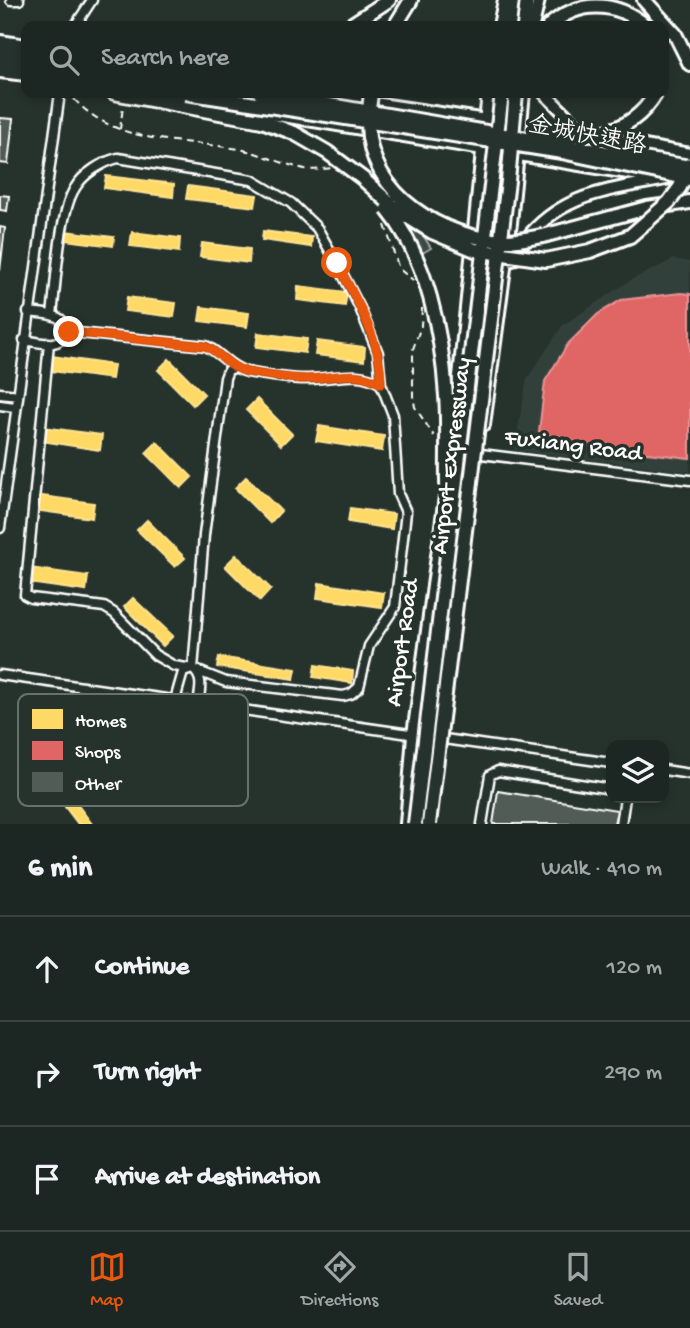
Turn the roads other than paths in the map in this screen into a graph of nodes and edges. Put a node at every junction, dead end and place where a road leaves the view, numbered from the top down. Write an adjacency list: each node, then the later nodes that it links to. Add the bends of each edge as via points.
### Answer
1 (11, 0): 2 (street)
2 (19, 0)
3 (92, 0): 11 (street)
4 (389, 0): 12 (highway)
5 (411, 0): 13 (highway)
6 (504, 0): 14 (main road)
7 (512, 0): 15 (highway)
8 (527, 0): 16 (highway)
9 (539, 0): 17 (main road)
10 (643, 0): 20 (highway)
11 (78, 21)
12 (357, 21)
13 (399, 21)
14 (500, 21)
15 (510, 21)
16 (525, 21)
17 (534, 21)
18 (555, 21): 19 (highway, via 584,4 617,6)
19 (639, 21)
20 (662, 21)
21 (669, 29): 27 (highway)
22 (0, 44): 23 (highway)
23 (21, 48)
24 (0, 53): 25 (highway)
25 (21, 56)
26 (0, 63): 28 (highway)
27 (690, 64)
28 (21, 66)
29 (0, 72): 30 (main road)
30 (21, 74)
31 (59, 98): 59 (street)
32 (140, 98): 53 (highway, bridge, via 262,121 327,152)
33 (174, 98): 49 (main road)
34 (218, 98): 56 (highway, 金城快速路, bridge, via 562,152)
35 (293, 98): 52 (highway, 金城快速路, bridge)
36 (298, 98): 45 (highway, bridge, via 577,135 622,127)
37 (342, 98): 46 (main road)
38 (371, 98): 57 (highway, bridge, via 368,127 376,160 392,189 415,211 443,227 508,241)
39 (487, 98): 46 (main road, Airport Road)
40 (501, 98): 74 (highway, Airport Expressway, bridge)
41 (516, 98): 55 (highway, Airport Expressway, bridge)
42 (523, 98): 55 (highway, bridge)
43 (524, 98): 47 (main road)
44 (549, 98): 48 (main road, via 576,125)
45 (653, 98)
46 (485, 119): 47 (main road); 49 (main road, Airport Road)
47 (521, 125): 48 (main road); 50 (main road)
48 (608, 140): 51 (main road)
49 (482, 149): 50 (main road); 70 (main road, Airport Road)
50 (518, 154): 54 (main road); 58 (main road)
51 (690, 154)
52 (690, 165): 53 (highway, bridge, via 669,202 630,236 546,260 475,250 432,232 398,211)
53 (362, 178): 74 (highway, bridge, via 396,220 429,298 447,398)
54 (666, 179): 56 (main road); 58 (main road, via 599,191 551,215 531,233)
55 (508, 181): 90 (highway, Airport Expressway, bridge)
56 (690, 181)
57 (690, 202)
58 (504, 278): 71 (main road)
59 (29, 312): 60 (street); 62 (street)
60 (52, 315): 61 (street, via 63,319); 65 (street, via 66,206 76,186 104,162 118,158 251,180 291,203 317,228 360,308 378,353)
61 (69, 332): 63 (street, via 61,341); 64 (street, via 205,346 219,352)
62 (24, 340): 63 (street); 67 (street)
63 (49, 343): 75 (street, via 24,595 104,607 155,655 174,666)
64 (234, 368): 65 (street, via 306,379 349,374); 75 (street, via 225,378)
65 (381, 384): 75 (street, via 393,415 398,494 406,512 395,607 369,646 359,687 343,696 226,682)
66 (0, 393): 67 (street)
67 (16, 395): 69 (street)
68 (0, 405): 69 (street)
69 (15, 407): 73 (street)
70 (451, 450): 71 (street, Fuxiang Road); 81 (main road, Airport Road)
71 (480, 454): 72 (street, Fuxiang Road); 82 (main road)
72 (690, 480)
73 (0, 527)
74 (450, 534): 89 (highway, Airport Expressway, bridge)
75 (192, 669): 78 (street, via 183,672); 79 (street, via 200,675)
76 (0, 674): 77 (street)
77 (135, 694)
78 (177, 694)
79 (199, 694)
80 (248, 711): 81 (street)
81 (413, 735): 82 (street); 88 (main road, Airport Road)
82 (443, 740): 83 (street); 90 (main road)
83 (606, 762)
84 (669, 771): 85 (street)
85 (690, 774)
86 (606, 788): 91 (street, via 498,771 490,775)
87 (624, 803): 92 (street)
88 (406, 824)
89 (415, 824)
90 (431, 824)
91 (481, 824)
92 (621, 824)

